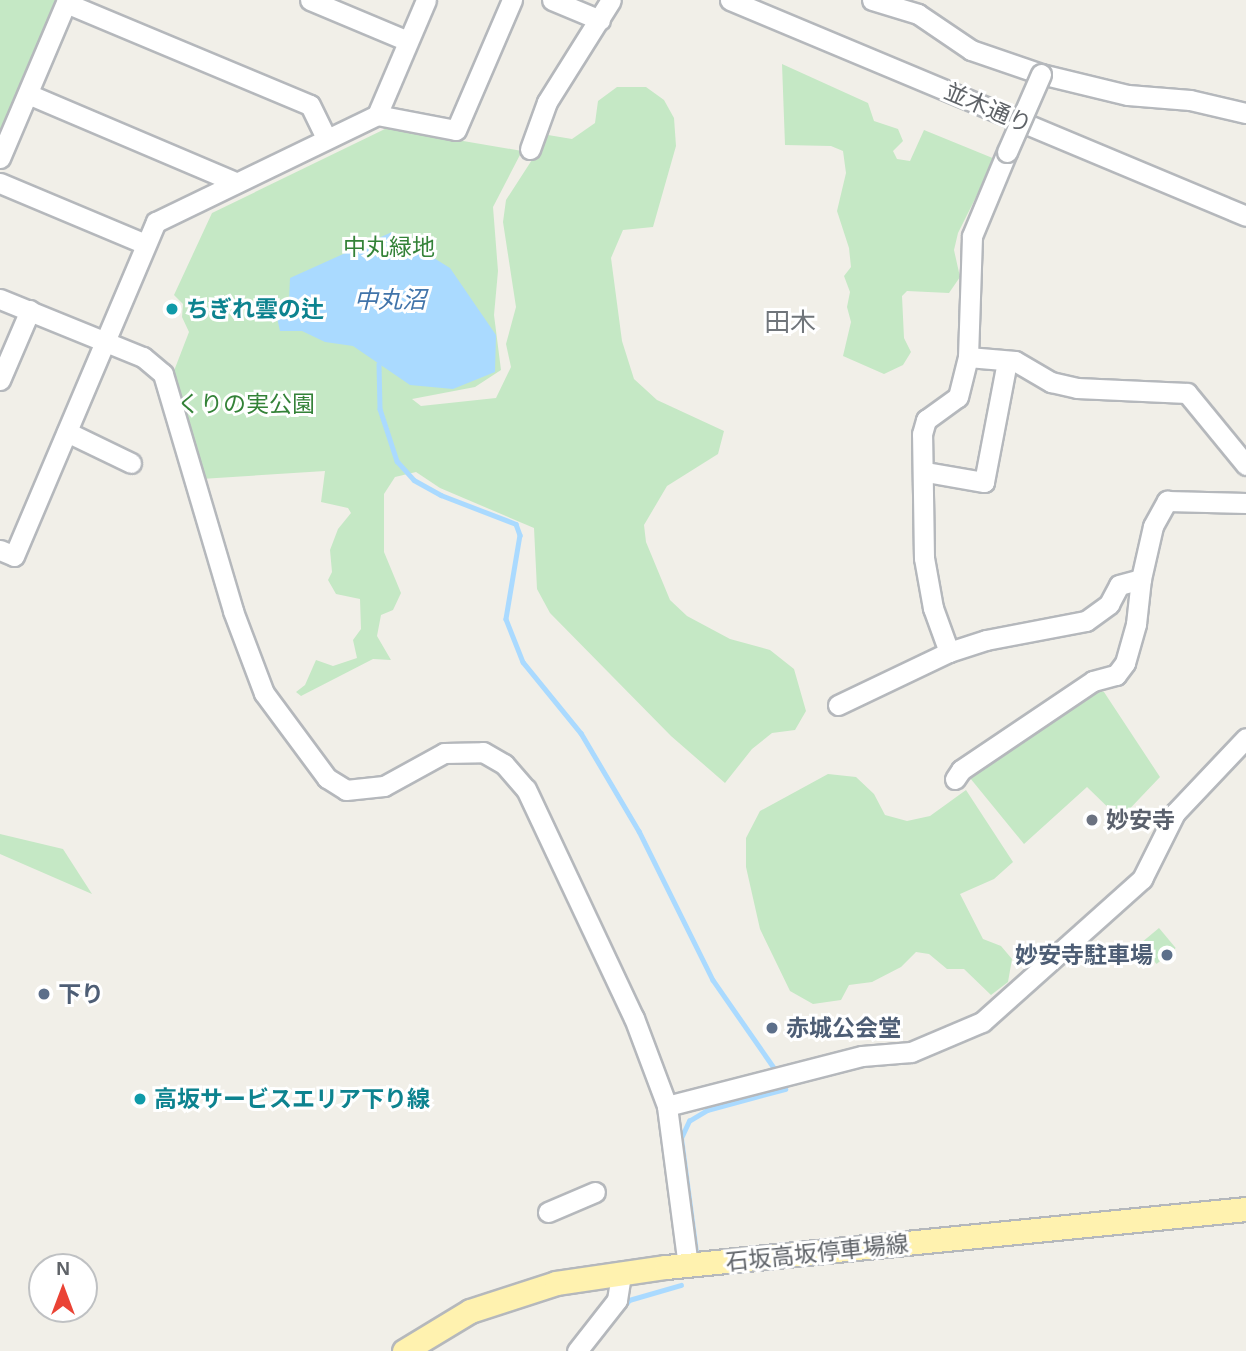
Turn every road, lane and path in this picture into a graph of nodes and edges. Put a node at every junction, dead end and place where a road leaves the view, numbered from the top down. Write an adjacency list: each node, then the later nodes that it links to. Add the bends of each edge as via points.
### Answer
1 (310, 0): 10 (street)
2 (426, 0): 10 (street)
3 (512, 0): 14 (street, via 456,130)
4 (552, 0): 9 (street)
5 (611, 0): 9 (street)
6 (730, 0): 20 (street, 並木通り)
7 (872, 0): 11 (street, via 918,14 971,50)
8 (66, 1): 12 (street); 15 (street, via 310,105)
9 (600, 20): 16 (street, via 547,102)
10 (408, 41): 14 (street)
11 (1041, 74): 13 (street, via 1128,95 1190,100); 25 (street, bridge, via 972,236)
12 (28, 94): 17 (street); 18 (street)
13 (1246, 113)
14 (377, 115): 15 (street)
15 (326, 138): 18 (street)
16 (530, 149)
17 (0, 159)
18 (235, 182): 21 (street, via 156,222)
19 (0, 183): 21 (street)
20 (1246, 216)
21 (145, 244): 24 (street)
22 (0, 299): 23 (street)
23 (30, 310): 24 (street); 27 (street)
24 (104, 341): 28 (street); 39 (street, via 143,357 163,374 233,611 264,693 299,742 327,778 346,790 384,786 444,753 483,752 504,764 526,789 634,1018)
25 (968, 357): 26 (street); 31 (street, via 958,397 926,420 922,434)
26 (1007, 361): 30 (street, via 1032,367 1051,382 1077,388 1187,393); 31 (street, via 984,482)
27 (0, 380)
28 (67, 432): 29 (street); 33 (street, via 14,556)
29 (131, 463)
30 (1246, 465)
31 (926, 472): 35 (street, via 920,506 924,558 933,608)
32 (1246, 503): 34 (street, via 1162,505)
33 (0, 550)
34 (1141, 579): 35 (street, via 1119,585 1109,604 1086,621 986,640); 38 (street, via 1136,624 1125,663 1116,675 1093,681 961,770)
35 (949, 652): 36 (street)
36 (838, 705)
37 (1246, 738): 39 (street, via 1175,813 1142,879 982,1022 911,1052 862,1056)
38 (955, 779)
39 (667, 1107): 43 (street)
40 (595, 1192): 42 (street)
41 (1246, 1209): 43 (main road, 石坂高坂停車場線)
42 (548, 1212)
43 (688, 1266): 44 (main road, 石坂高坂停車場線)
44 (621, 1275): 45 (main road, 石坂高坂停車場線, via 556,1283 505,1297 446,1322); 46 (street, via 617,1300)
45 (404, 1351)
46 (578, 1351)

